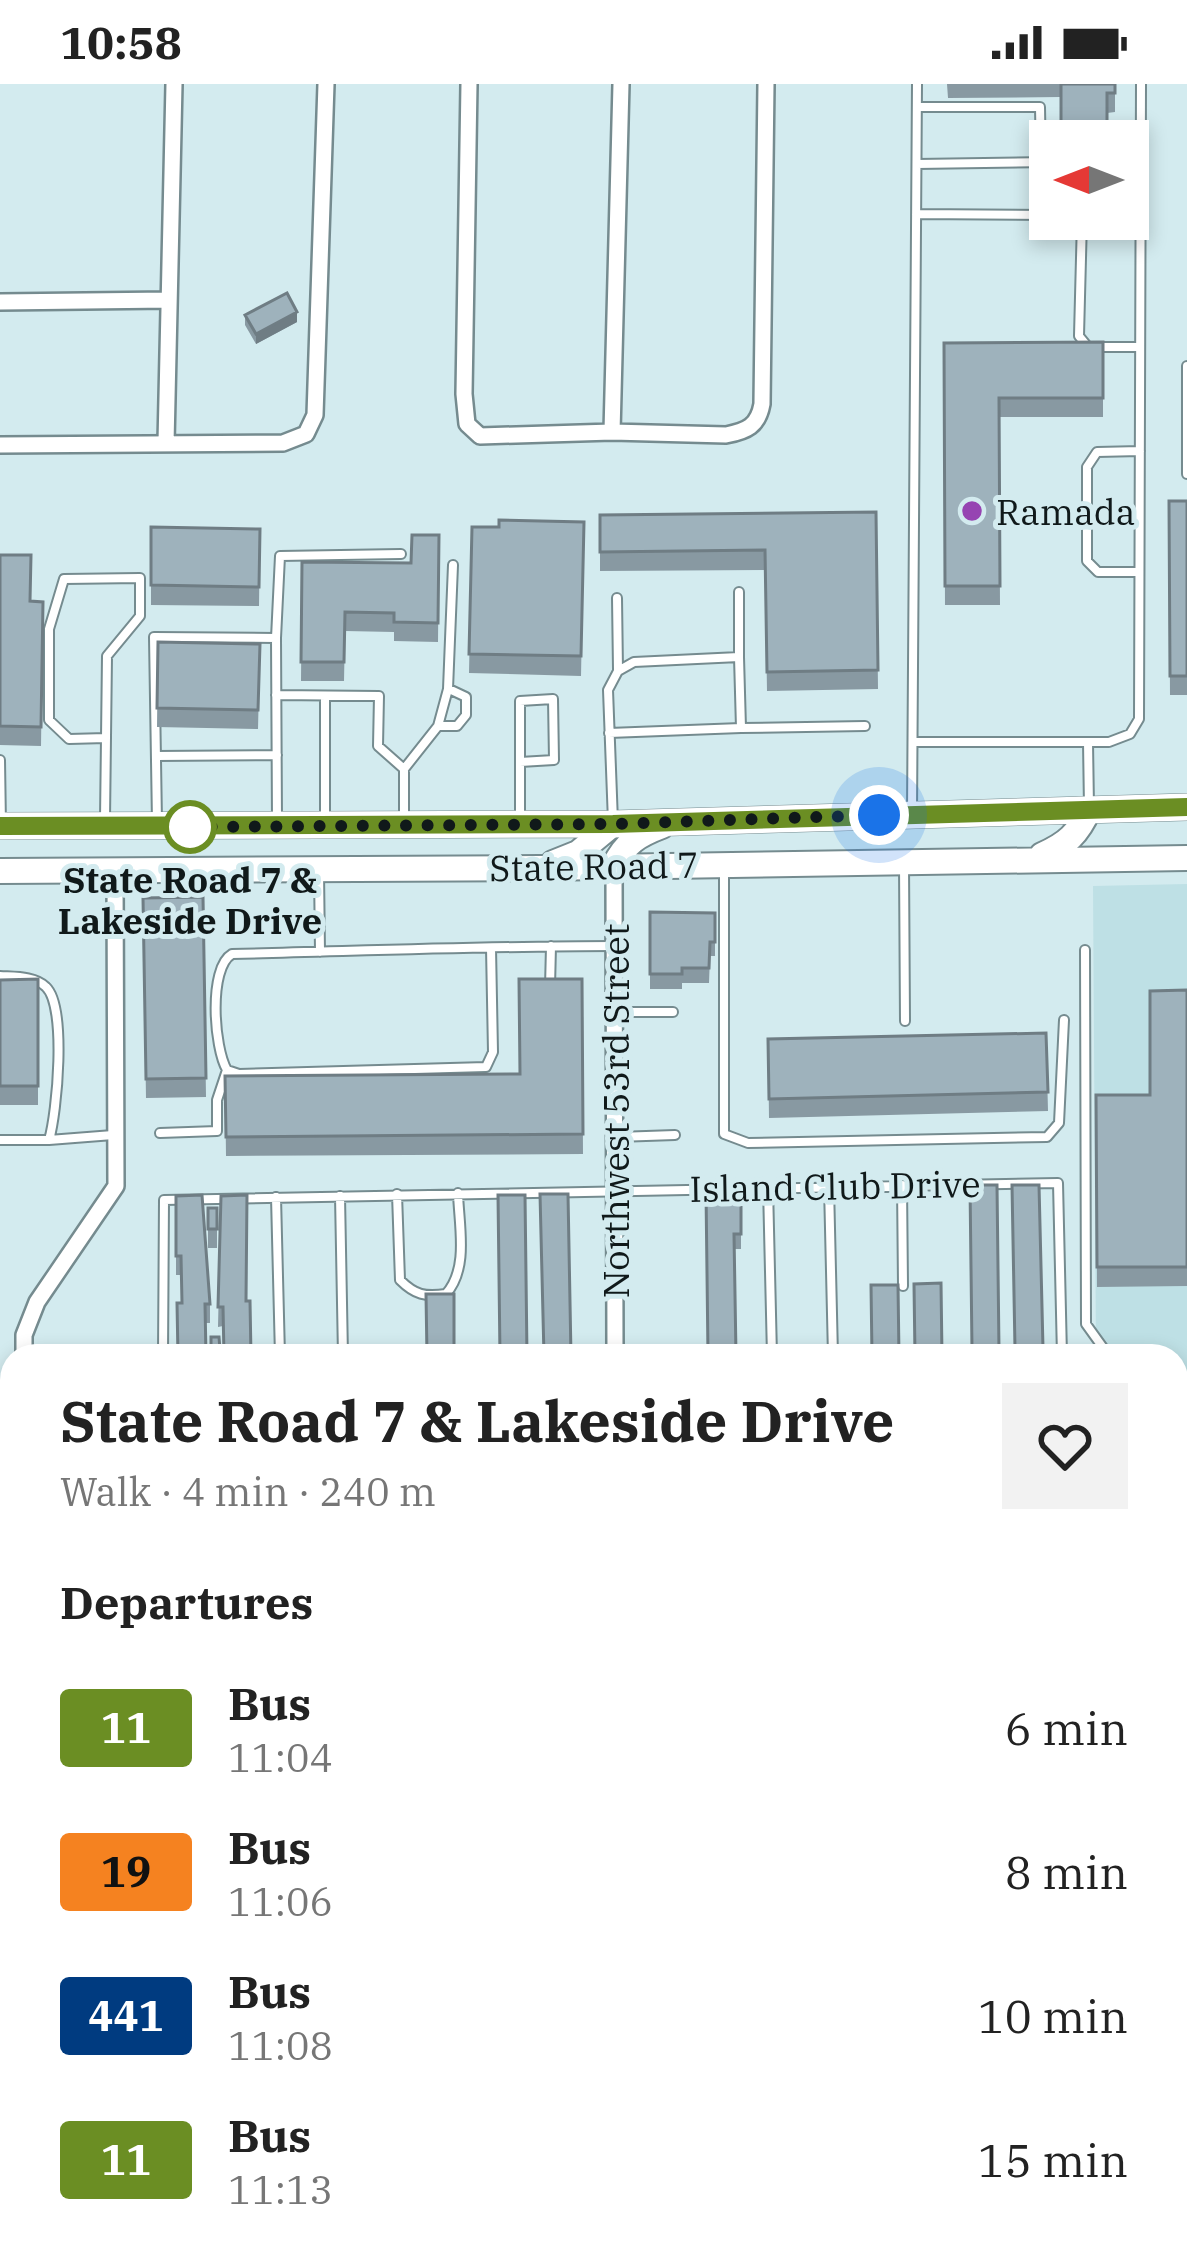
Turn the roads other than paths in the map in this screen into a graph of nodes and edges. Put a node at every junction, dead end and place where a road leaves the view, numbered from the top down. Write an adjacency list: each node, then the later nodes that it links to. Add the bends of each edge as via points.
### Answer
1 (174, 84): 17 (street)
2 (326, 84): 22 (street, via 315,415 306,434 283,443)
3 (469, 84): 21 (street, via 467,424 480,436)
4 (621, 84): 21 (street)
5 (766, 84): 21 (street, via 756,424 727,435)
6 (917, 84): 8 (lane)
7 (1141, 84): 10 (lane)
8 (917, 107): 9 (lane, via 1040,107); 12 (lane)
9 (1041, 120)
10 (1141, 120)
11 (1029, 162): 12 (lane)
12 (916, 164): 13 (lane)
13 (916, 214): 14 (lane); 42 (lane)
14 (1029, 215)
15 (1081, 240): 19 (lane, via 1079,336 1088,347)
16 (1141, 240): 19 (lane)
17 (169, 300): 18 (street); 22 (street)
18 (0, 302)
19 (1140, 347): 24 (lane)
20 (1187, 366): 25 (lane)
21 (612, 431)
22 (166, 443): 23 (street)
23 (0, 446)
24 (1140, 451): 28 (lane); 28 (lane, via 1097,452 1087,467 1088,561 1098,572)
25 (1187, 474)
26 (401, 554): 31 (lane, via 280,556)
27 (453, 565): 34 (lane)
28 (1139, 572): 43 (lane, via 1139,719 1130,734)
29 (739, 592): 32 (lane)
30 (617, 598): 33 (lane)
31 (276, 638): 35 (lane); 45 (lane, via 154,638)
32 (740, 657): 33 (lane, via 634,662); 39 (lane)
33 (618, 671): 40 (lane, via 608,690)
34 (448, 689): 37 (lane); 37 (lane, via 466,697 466,716 458,726)
35 (276, 695): 36 (lane); 44 (lane)
36 (325, 696): 48 (lane, via 379,696 377,746); 60 (lane)
37 (438, 726): 48 (lane)
38 (865, 726): 39 (lane)
39 (741, 728): 40 (lane)
40 (609, 733): 53 (lane)
41 (106, 738): 41 (lane, via 107,656 140,616 140,578 64,579 49,629 49,720 69,739); 57 (lane)
42 (913, 742): 43 (lane); 51 (lane)
43 (1088, 742): 50 (lane)
44 (277, 755): 45 (lane); 59 (lane)
45 (156, 756): 58 (lane)
46 (0, 760): 55 (lane)
47 (520, 762): 47 (lane, via 520,701 554,699 554,760); 54 (lane)
48 (404, 769): 56 (lane)
49 (1187, 807): 50 (main road, State Road 7)
50 (1089, 809): 51 (main road, State Road 7); 62 (main road, via 1066,845)
51 (912, 814): 52 (main road, State Road 7)
52 (675, 820): 53 (main road, State Road 7); 65 (main road, via 640,834)
53 (613, 824): 54 (main road, State Road 7); 66 (main road, via 578,853)
54 (520, 825): 56 (main road, State Road 7)
55 (1, 826): 57 (main road, State Road 7)
56 (404, 826): 60 (main road, State Road 7)
57 (105, 827): 58 (main road, State Road 7)
58 (157, 827): 59 (main road, State Road 7); 69 (main road, via 131,841)
59 (277, 827): 60 (main road, State Road 7)
60 (325, 827)
61 (1187, 858): 62 (main road, State Road 7)
62 (1029, 861): 63 (main road, State Road 7)
63 (904, 862): 64 (main road, State Road 7); 80 (lane)
64 (724, 865): 65 (main road, State Road 7); 79 (lane, via 724,1134 748,1143 1047,1138 1059,1123)
65 (614, 866): 66 (main road, State Road 7); 71 (street, Northwest 53rd Street)
66 (540, 868): 67 (main road, State Road 7)
67 (319, 870): 69 (main road, State Road 7); 74 (lane)
68 (0, 871): 69 (main road, State Road 7)
69 (115, 872): 83 (street)
70 (550, 946): 71 (lane); 72 (lane); 76 (lane)
71 (616, 946): 77 (street, Northwest 53rd Street)
72 (491, 948): 74 (lane); 81 (lane, via 493,1052 486,1067)
73 (1085, 950): 105 (lane, via 1087,1324)
74 (320, 952): 81 (lane, via 222,960 218,1056)
75 (0, 976): 87 (lane, via 46,986 56,1003 57,1113)
76 (550, 989)
77 (615, 1012): 78 (lane); 85 (street, Northwest 53rd Street)
78 (673, 1012)
79 (1064, 1020)
80 (904, 1021)
81 (227, 1070): 82 (lane, via 217,1132)
82 (160, 1133)
83 (116, 1134): 87 (lane); 97 (street, via 116,1186 37,1302)
84 (675, 1135): 85 (lane)
85 (615, 1137): 91 (street, Northwest 53rd Street)
86 (0, 1140): 87 (lane)
87 (49, 1140)
88 (902, 1185): 89 (lane, Island Club Drive); 96 (lane); 104 (lane, Island Club Drive, via 1058,1183)
89 (829, 1186): 90 (lane, Island Club Drive); 103 (lane)
90 (768, 1187): 91 (lane, Island Club Drive); 102 (lane)
91 (615, 1190): 92 (lane, Island Club Drive); 101 (street, Northwest 53rd Street)
92 (458, 1193): 93 (lane, Island Club Drive); 93 (lane, via 457,1282 428,1297 400,1280)
93 (397, 1194): 94 (lane, Island Club Drive)
94 (340, 1196): 95 (lane, Island Club Drive); 100 (lane)
95 (276, 1197): 98 (lane, Island Club Drive, via 164,1199); 99 (lane)
96 (903, 1286)
97 (24, 1344)
98 (163, 1344)
99 (280, 1344)
100 (343, 1344)
101 (615, 1344)
102 (772, 1344)
103 (833, 1344)
104 (1062, 1344)
105 (1100, 1344)

